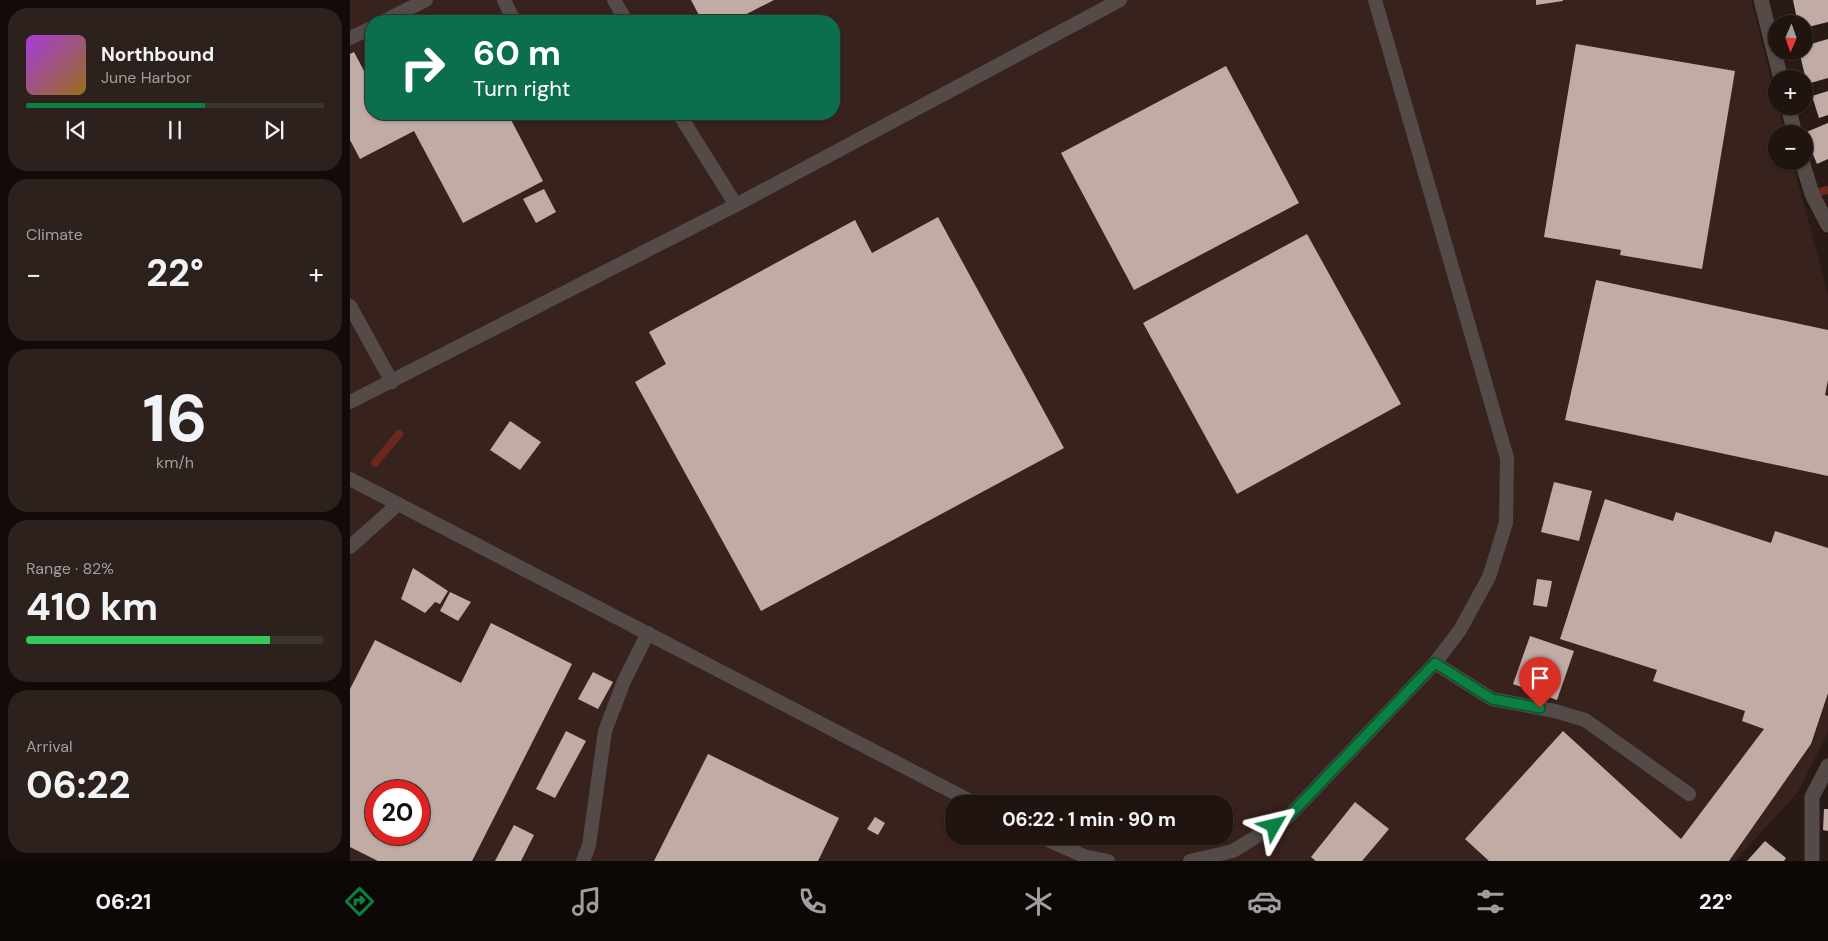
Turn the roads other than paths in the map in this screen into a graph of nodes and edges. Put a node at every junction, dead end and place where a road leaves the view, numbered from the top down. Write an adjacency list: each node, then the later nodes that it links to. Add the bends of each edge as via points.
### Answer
1 (426, 0): 7 (lane)
2 (504, 0): 8 (lane)
3 (614, 0): 9 (lane)
4 (1120, 0): 15 (lane)
5 (1374, 0): 24 (lane, via 1507,458 1506,524 1489,577 1460,630)
6 (1761, 0): 12 (street)
7 (396, 15)
8 (511, 15)
9 (623, 15)
10 (365, 31): 11 (lane)
11 (350, 38)
12 (1779, 70)
13 (682, 120): 15 (lane)
14 (1805, 170): 16 (street, via 1812,194)
15 (736, 205): 18 (lane)
16 (1828, 225)
17 (350, 306): 18 (lane)
18 (392, 382): 19 (lane)
19 (350, 402)
20 (350, 478): 21 (lane)
21 (398, 504): 22 (lane); 23 (lane)
22 (350, 547)
23 (648, 633): 27 (lane); 30 (lane, via 605,731 589,845)
24 (1435, 663): 26 (lane, via 1492,699 1585,720); 32 (lane, via 1288,817 1233,851)
25 (1828, 766): 33 (street, via 1812,797)
26 (1689, 794)
27 (959, 795)
28 (1057, 845): 29 (lane)
29 (1082, 858): 31 (lane)
30 (583, 861)
31 (1108, 861)
32 (1190, 861)
33 (1812, 861)

